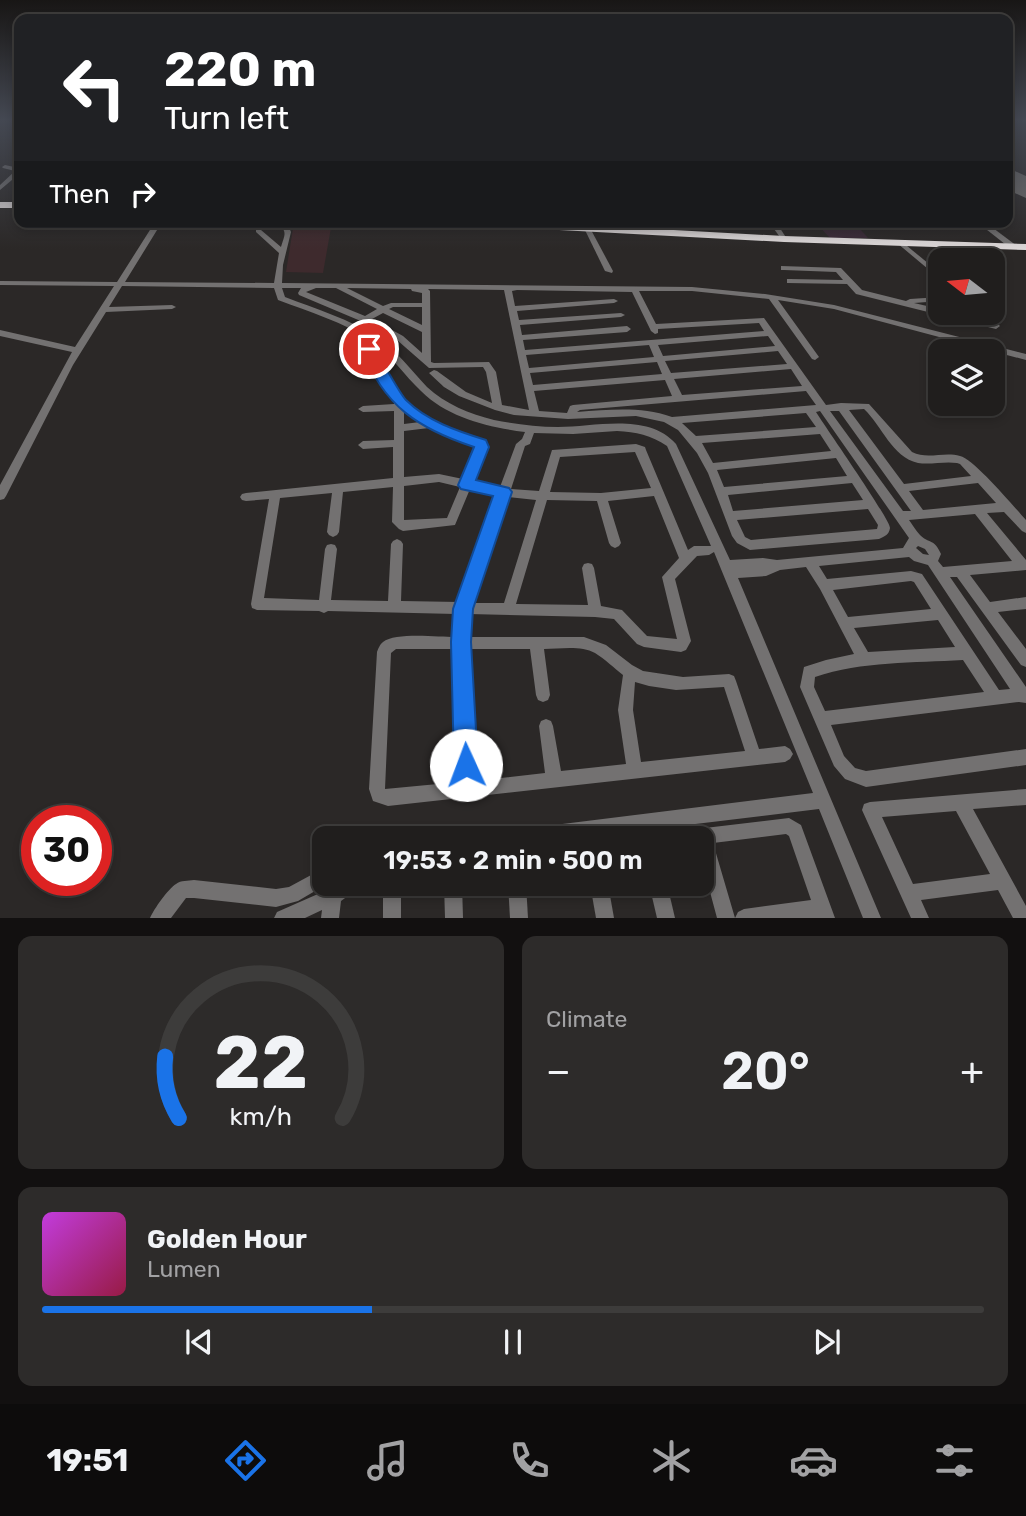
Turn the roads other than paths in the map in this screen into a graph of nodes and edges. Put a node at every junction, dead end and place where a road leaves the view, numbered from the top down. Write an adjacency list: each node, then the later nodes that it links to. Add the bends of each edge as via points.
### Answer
1 (5, 167): 2 (street)
2 (14, 169)
3 (14, 175): 4 (street)
4 (0, 188)
5 (155, 228): 22 (street)
6 (258, 228): 15 (street)
7 (287, 228): 15 (street)
8 (587, 228): 11 (highway); 18 (street)
9 (776, 228): 11 (street)
10 (988, 228): 13 (street)
11 (784, 239): 12 (highway)
12 (899, 242): 13 (highway); 16 (street)
13 (1013, 246): 14 (highway)
14 (1026, 247)
15 (281, 251): 23 (street)
16 (928, 267)
17 (784, 268): 20 (street, via 838,270)
18 (609, 271)
19 (790, 281): 20 (street)
20 (849, 282): 32 (street, via 859,292)
21 (0, 283): 22 (street)
22 (120, 285): 23 (street); 39 (street)
23 (278, 285): 57 (street, via 628,287 765,296 834,307); 78 (street, via 281,298 375,340 440,403 461,414)
24 (340, 288): 33 (street, via 423,289); 35 (street); 41 (street, via 306,288 302,293)
25 (524, 288): 37 (street, via 508,290)
26 (609, 289): 27 (street); 31 (street); 43 (street, via 635,290)
27 (553, 292)
28 (532, 295): 36 (street)
29 (773, 299): 47 (street)
30 (928, 300): 32 (street)
31 (614, 301): 36 (street); 40 (street)
32 (901, 301): 38 (street)
33 (426, 305): 35 (street); 45 (street)
34 (172, 307): 39 (street)
35 (383, 307): 41 (street); 45 (street)
36 (535, 307): 37 (street)
37 (512, 309): 42 (street)
38 (928, 309)
39 (102, 310): 55 (street)
40 (621, 315): 42 (street); 44 (street)
41 (367, 318): 54 (street)
42 (515, 323): 49 (street)
43 (653, 327): 48 (street, via 757,319); 50 (street)
44 (627, 329): 49 (street); 51 (street)
45 (427, 331): 54 (street)
46 (0, 333): 55 (street)
47 (798, 333): 48 (street); 58 (street)
48 (771, 334): 50 (street); 52 (street)
49 (519, 338): 56 (street)
50 (657, 344): 51 (street); 59 (street)
51 (635, 345): 56 (street)
52 (781, 348): 59 (street); 60 (street)
53 (369, 349): 67 (street)
54 (422, 349): 61 (street)
55 (78, 350): 95 (street)
56 (522, 353): 62 (street)
57 (1026, 357)
58 (815, 358)
59 (660, 359): 62 (street); 63 (street)
60 (794, 366): 63 (street); 65 (street)
61 (430, 368): 70 (street, via 457,393); 70 (street, via 486,364)
62 (526, 371): 64 (street)
63 (668, 376): 64 (street); 66 (street)
64 (529, 388): 74 (street)
65 (810, 388): 66 (street); 71 (street)
66 (679, 400): 69 (street)
67 (399, 404): 72 (street); 76 (street); 77 (street)
68 (842, 406): 71 (street); 86 (street, via 866,406 909,455 923,460 960,459); 90 (street)
69 (631, 407): 74 (street, via 571,416); 75 (street)
70 (498, 408): 74 (street)
71 (823, 408): 73 (street); 104 (street)
72 (363, 409)
73 (809, 409): 75 (street); 79 (street)
74 (534, 413)
75 (670, 421): 80 (street)
76 (429, 425): 77 (street); 88 (street, via 480,443)
77 (399, 428): 81 (street)
78 (527, 428): 92 (street, via 526,441); 116 (street, via 559,431 628,426 659,433 671,444)
79 (822, 429): 80 (street); 83 (street)
80 (694, 440): 84 (street)
81 (399, 443): 82 (street); 87 (street)
82 (363, 445)
83 (838, 454): 84 (street); 85 (street)
84 (709, 467): 93 (street)
85 (855, 479): 93 (street); 99 (street)
86 (981, 479): 90 (street); 100 (street)
87 (398, 482): 88 (street, via 439,478); 88 (street, via 398,522 403,526 451,522); 89 (street)
88 (467, 485): 92 (street)
89 (338, 488): 94 (street); 106 (street)
90 (901, 488): 102 (street)
91 (659, 491): 96 (street, via 645,453 636,448 556,453); 98 (street); 112 (street)
92 (503, 492): 96 (street); 124 (street)
93 (719, 492): 103 (street)
94 (275, 494): 97 (street); 121 (street, via 257,604)
95 (0, 496)
96 (541, 496): 98 (street); 125 (street)
97 (246, 497)
98 (601, 497): 107 (street)
99 (872, 504): 103 (street); 103 (street, via 884,524 879,534 757,545 741,540)
100 (1007, 507): 101 (street); 105 (street)
101 (978, 510): 102 (street); 114 (street)
102 (920, 514): 104 (street)
103 (729, 516)
104 (900, 516): 109 (street)
105 (1026, 528)
106 (333, 532)
107 (615, 543)
108 (397, 544): 122 (street)
109 (915, 546): 113 (street); 118 (street, via 923,560 931,560)
110 (331, 549): 121 (street)
111 (709, 550): 112 (street, via 694,551)
112 (685, 558): 126 (street, via 667,582 684,640 681,646 649,643 617,614)
113 (809, 562): 116 (street, via 777,565 763,573); 119 (street)
114 (1024, 565): 117 (street)
115 (588, 568): 126 (street)
116 (728, 570): 147 (street)
117 (960, 571): 118 (street); 123 (street)
118 (940, 573): 137 (street)
119 (824, 585): 127 (street, via 911,576 918,579); 128 (street)
120 (1026, 603): 123 (street)
121 (324, 607): 122 (street)
122 (394, 608): 124 (street)
123 (988, 608): 131 (street)
124 (463, 609): 125 (street); 129 (street)
125 (508, 610): 126 (street)
126 (595, 611)
127 (941, 614): 128 (street); 132 (street)
128 (845, 623): 134 (street)
129 (461, 642): 130 (street); 146 (street); 146 (street, via 395,643 384,652 377,789 388,798)
130 (536, 643): 135 (street, via 595,645); 136 (street)
131 (1021, 646): 133 (street)
132 (967, 653): 134 (street); 138 (street)
133 (1026, 660)
134 (865, 661): 139 (street, via 809,672 807,687)
135 (630, 673): 142 (street, via 664,682 729,681); 144 (street, via 625,713)
136 (543, 695)
137 (1025, 696): 138 (street)
138 (996, 698): 139 (street)
139 (820, 719): 143 (street, via 839,761 850,774 866,779)
140 (546, 726): 145 (street)
141 (785, 754): 142 (street)
142 (754, 756): 144 (street)
143 (1026, 757)
144 (635, 770): 145 (street)
145 (554, 779): 146 (street)
146 (467, 789)
147 (824, 800): 150 (street); 173 (street)
148 (1024, 800): 149 (street)
149 (960, 802): 152 (street); 155 (street, via 870,810)
150 (612, 826)
151 (714, 835): 162 (street, via 792,828)
152 (1003, 881): 155 (street); 175 (street)
153 (312, 883): 163 (street, via 276,898 183,890)
154 (714, 886): 171 (street)
155 (908, 893): 174 (street)
156 (333, 896): 164 (street); 165 (street)
157 (392, 896): 166 (street)
158 (453, 896): 167 (street)
159 (518, 896): 168 (street)
160 (601, 896): 169 (street)
161 (661, 896): 170 (street)
162 (824, 912): 172 (street)
163 (159, 918)
164 (283, 918)
165 (330, 918)
166 (392, 918)
167 (454, 918)
168 (520, 918)
169 (605, 918)
170 (666, 918)
171 (726, 918)
172 (744, 918)
173 (872, 918)
174 (919, 918)
175 (1023, 918)

